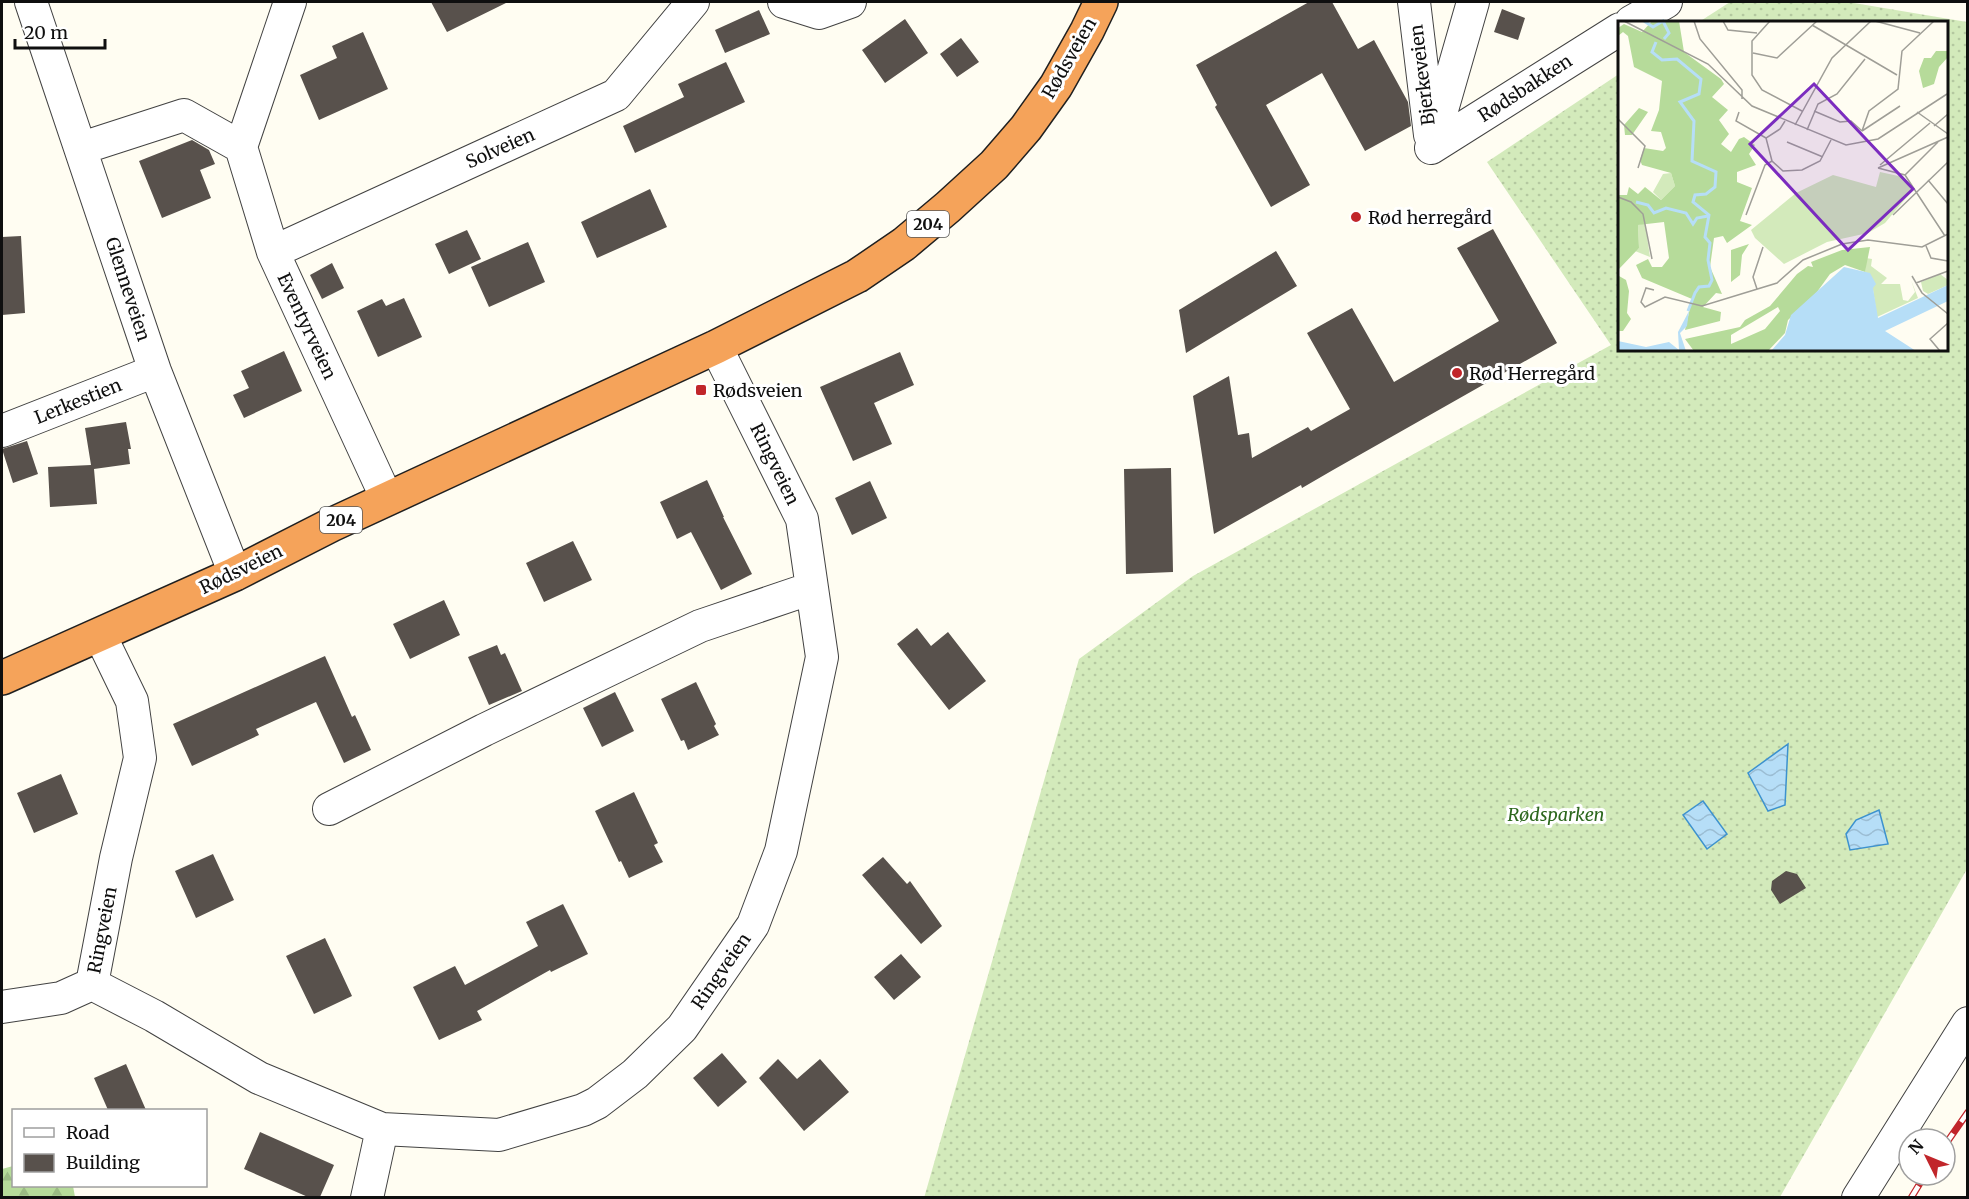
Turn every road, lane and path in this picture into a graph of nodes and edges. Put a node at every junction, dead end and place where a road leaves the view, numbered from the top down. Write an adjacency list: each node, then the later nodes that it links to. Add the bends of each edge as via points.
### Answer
1 (31, 2): 13 (street, Glenneveien)
2 (290, 2): 12 (street)
3 (693, 2): 15 (street, Solveien, via 616,95)
4 (784, 2): 5 (street, via 819,13)
5 (850, 2)
6 (1101, 2): 16 (highway, Rødsveien / 204, via 1056,86 1026,128 994,165 948,207 857,276)
7 (1414, 2): 14 (street, Bjerkeveien)
8 (1473, 2): 14 (street)
9 (1666, 2): 10 (street)
10 (1633, 21)
11 (1618, 30): 14 (street, Rødsbakken)
12 (241, 147): 13 (street, via 184,115); 15 (street, Eventyrveien)
13 (82, 148): 17 (street, Glenneveien)
14 (1431, 148)
15 (273, 252): 19 (street, Eventyrveien)
16 (716, 347): 19 (highway, Rødsveien / 204); 21 (street, Ringveien, via 802,519)
17 (155, 370): 18 (street, Lerkestien); 20 (street, Glenneveien)
18 (2, 431)
19 (387, 499): 20 (highway, Rødsveien / 204)
20 (234, 574): 22 (highway, Rødsveien / 204)
21 (812, 588): 24 (street, via 690,631); 28 (street, Ringveien, via 822,657 781,851 753,925 682,1028 635,1074 583,1110 499,1135)
22 (100, 635): 23 (highway, Rødsveien / 204); 25 (street, Ringveien, via 132,701 140,758)
23 (2, 678)
24 (329, 809)
25 (92, 984): 26 (street, via 61,998); 28 (street, Ringveien, via 259,1078)
26 (2, 1007)
27 (1968, 1023): 30 (street)
28 (382, 1129): 29 (street)
29 (367, 1197)
30 (1858, 1197)

